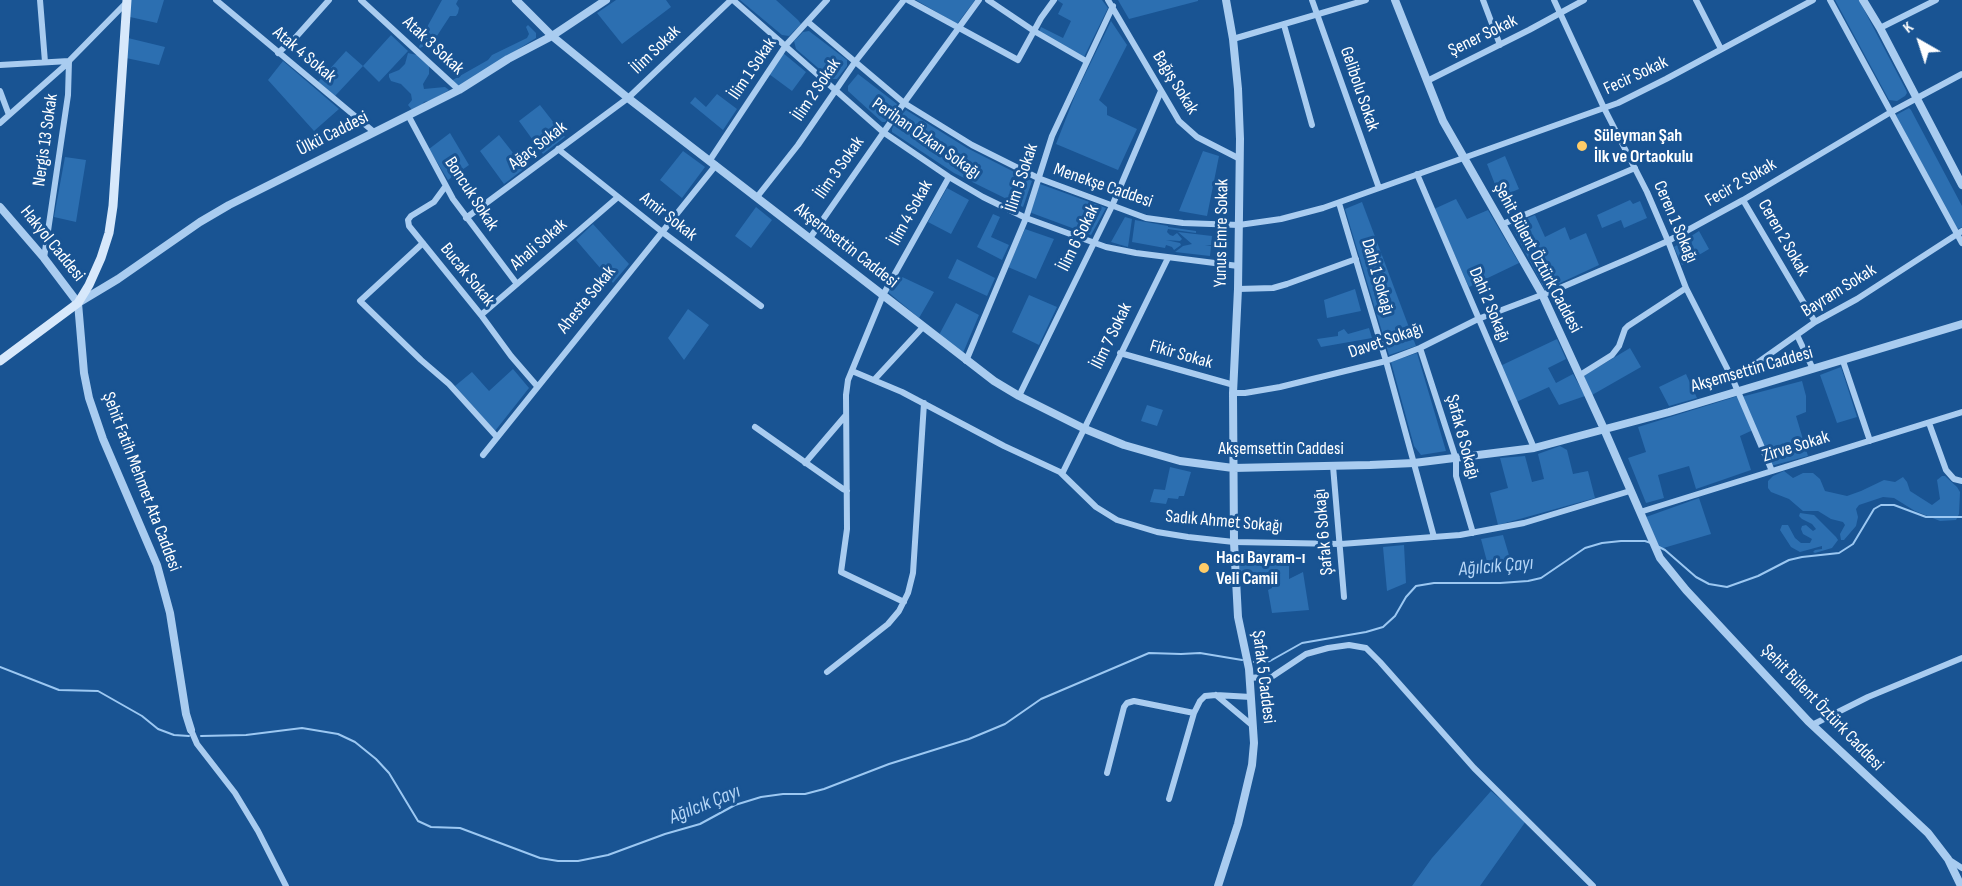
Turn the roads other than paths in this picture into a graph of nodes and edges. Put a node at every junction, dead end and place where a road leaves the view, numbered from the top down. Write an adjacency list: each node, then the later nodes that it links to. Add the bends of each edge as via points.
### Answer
1 (40, 0): 43 (street)
2 (216, 0): 40 (street, Atak 4 Sokak)
3 (329, 0): 40 (street)
4 (361, 0): 48 (street, Atak 3 Sokak)
5 (516, 0): 35 (street, Akşemsettin Caddesi)
6 (606, 0): 35 (street, Ülkü Caddesi)
7 (732, 0): 37 (street, Perihan Özkan Sokağı); 52 (street, İlim Sokak)
8 (827, 0): 30 (street, İlim 1 Sokak)
9 (906, 0): 32 (street); 44 (street, İlim 2 Sokak)
10 (979, 0): 32 (street, İlim 3 Sokak)
11 (987, 0): 34 (street)
12 (1054, 0): 34 (street)
13 (1108, 0): 27 (street, Bağış Sokak)
14 (1312, 0): 29 (street, Gelibolu Sokak)
15 (1366, 0): 29 (street)
16 (1395, 0): 47 (street, Şehit Bülent Öztürk Caddesi)
17 (1483, 0): 38 (street)
18 (1554, 0): 28 (street, Ceren 1 Sokağı)
19 (1584, 0): 28 (street, Şener Sokak)
20 (1696, 0): 39 (street)
21 (1813, 0): 39 (street, Fecir Sokak)
22 (1830, 0): 56 (street)
23 (1863, 0): 33 (street)
24 (1936, 0): 33 (street)
25 (127, 1): 41 (street); 100 (main road, via 111,221 96,270)
26 (1228, 1): 36 (street, Yunus Emre Sokak)
27 (1113, 6): 42 (street, İlim 5 Sokak); 51 (street, Bağış Sokak)
28 (1560, 14): 38 (street, Şener Sokak); 55 (street, Ceren 1 Sokağı)
29 (1318, 15): 31 (street); 73 (street, Gelibolu Sokak)
30 (808, 22): 37 (street, İlim 1 Sokak); 44 (street, Menekşe Caddesi)
31 (1284, 25): 36 (street); 60 (street)
32 (958, 28): 34 (street, via 1018,60); 54 (street, İlim 3 Sokak)
33 (1880, 28): 53 (street)
34 (1034, 31): 42 (street)
35 (552, 36): 48 (street, Ülkü Caddesi); 52 (street, Akşemsettin Caddesi)
36 (1233, 39): 64 (street, Yunus Emre Sokak)
37 (786, 45): 49 (street, Perihan Özkan Sokağı); 66 (street, İlim 1 Sokak)
38 (1500, 45): 47 (street, Şener Sokak)
39 (1721, 49): 55 (street, Fecir Sokak)
40 (278, 53): 61 (street, Atak 4 Sokak)
41 (69, 61): 43 (street); 57 (street); 91 (street, Nergis 13 Sokak, via 67,105)
42 (1086, 61): 70 (street, İlim 5 Sokak)
43 (45, 62): 45 (street)
44 (855, 62): 49 (street, İlim 2 Sokak); 54 (street, Menekşe Caddesi)
45 (0, 65)
46 (1962, 74): 53 (street, Fecir 2 Sokak)
47 (1427, 81): 65 (street, Şehit Bülent Öztürk Caddesi)
48 (459, 90): 58 (street, Ülkü Caddesi)
49 (836, 90): 62 (street, Perihan Özkan Sokağı); 75 (street, İlim 2 Sokak)
50 (0, 91): 57 (street)
51 (1161, 91): 64 (street, Bağış Sokak, via 1188,131); 78 (street, İlim 6 Sokak)
52 (628, 98): 63 (street, Ağaç Sokak); 66 (street, Akşemsettin Caddesi)
53 (1916, 98): 56 (street, Fecir 2 Sokak); 71 (street)
54 (904, 103): 62 (street, İlim 3 Sokak); 70 (street, Menekşe Caddesi, via 972,145)
55 (1604, 108): 65 (street, Fecir Sokak); 67 (street, Ceren 1 Sokağı)
56 (1891, 112): 76 (street, Fecir 2 Sokak); 85 (street)
57 (9, 115): 59 (street)
58 (408, 116): 61 (street, Ülkü Caddesi); 72 (street, Boncuk Sokak)
59 (0, 123)
60 (1312, 125)
61 (374, 132): 100 (street, Ülkü Caddesi, via 209,216)
62 (884, 132): 69 (street, Perihan Özkan Sokağı); 86 (street, İlim 3 Sokak)
63 (558, 149): 74 (street, Amir Sokak); 80 (street, Ağaç Sokak)
64 (1240, 159): 83 (street, Yunus Emre Sokak)
65 (1464, 159): 68 (street, Menekşe Caddesi); 82 (street, Şehit Bülent Öztürk Caddesi)
66 (713, 163): 75 (street, Akşemsettin Caddesi); 84 (street, Aheste Sokak)
67 (1635, 168): 82 (street); 87 (street, Ceren 1 Sokağı)
68 (1417, 174): 73 (street, Menekşe Caddesi); 103 (street, Dahi 2 Sokağı)
69 (949, 177): 81 (street, Perihan Özkan Sokağı); 99 (street, İlim 4 Sokak)
70 (1038, 178): 78 (street, Menekşe Caddesi); 81 (street, İlim 5 Sokak)
71 (1962, 185)
72 (446, 187): 80 (street, Boncuk Sokak); 88 (street, Bucak Sokak, via 434,202 408,220)
73 (1379, 188): 77 (street, Menekşe Caddesi)
74 (618, 197): 84 (street, Amir Sokak); 95 (street, Ahali Sokak)
75 (757, 197): 86 (street, Akşemsettin Caddesi)
76 (1743, 200): 87 (street, Fecir 2 Sokak); 104 (street, Ceren 2 Sokak)
77 (1339, 203): 83 (street, Menekşe Caddesi, via 1299,215); 93 (street, Dahi 1 Sokağı)
78 (1112, 206): 83 (street, Menekşe Caddesi, via 1162,221); 89 (street, İlim 6 Sokak)
79 (0, 207): 91 (street, Hakyol Caddesi)
80 (466, 218): 95 (street, Boncuk Sokak)
81 (1026, 218): 89 (street, Perihan Özkan Sokağı); 110 (street, İlim 5 Sokak)
82 (1503, 224): 98 (street, Şehit Bülent Öztürk Caddesi)
83 (1239, 225): 94 (street, Yunus Emre Sokak)
84 (661, 231): 101 (street, Amir Sokak); 119 (street, Aheste Sokak)
85 (1959, 232): 90 (street); 104 (street, Bayram Sokak)
86 (810, 238): 99 (street, Akşemsettin Caddesi)
87 (1668, 241): 96 (street, Ceren 1 Sokağı); 98 (street, Fecir 2 Sokak)
88 (423, 243): 102 (street, Bucak Sokak); 130 (street, via 360,301 449,384)
89 (1093, 243): 92 (street, Perihan Özkan Sokağı); 122 (street, İlim 6 Sokak)
90 (1962, 243)
91 (44, 258): 100 (street, Hakyol Caddesi)
92 (1168, 258): 94 (street, Perihan Özkan Sokağı); 109 (street, İlim 7 Sokak)
93 (1356, 259): 97 (street, via 1280,286); 111 (street, Dahi 1 Sokağı)
94 (1238, 266): 97 (street, Yunus Emre Sokak)
95 (517, 284): 102 (street, Ahali Sokak)
96 (1686, 288): 116 (street, via 1628,326 1612,355); 118 (street, Ceren 1 Sokağı)
97 (1238, 289): 120 (street, Yunus Emre Sokak)
98 (1542, 294): 103 (street, Davet Sokağı); 116 (street, Şehit Bülent Öztürk Caddesi)
99 (883, 295): 106 (street, Akşemsettin Caddesi); 115 (street, İlim 4 Sokak)
100 (78, 303): 113 (main road); 159 (street, Şehit Fatih Mehmet Ata Caddesi, via 89,398 162,582)
101 (761, 306)
102 (481, 315): 119 (street, Bucak Sokak)
103 (1478, 319): 108 (street, Davet Sokağı); 132 (street, Dahi 2 Sokağı)
104 (1815, 322): 107 (street, Bayram Sokak)
105 (1962, 324): 112 (street, Akşemsettin Caddesi)
106 (923, 327): 110 (street, Akşemsettin Caddesi); 117 (street)
107 (1797, 335): 114 (street); 118 (street, Bayram Sokak)
108 (1420, 348): 111 (street, Davet Sokağı); 134 (street, Şafak 8 Sokağı)
109 (1120, 353): 120 (street, Fikir Sokak); 128 (street, İlim 7 Sokak)
110 (966, 361): 122 (street, Akşemsettin Caddesi)
111 (1386, 361): 120 (street, Davet Sokağı, via 1280,387 1245,393); 136 (street, Dahi 1 Sokağı)
112 (1843, 361): 114 (street, Akşemsettin Caddesi); 131 (street)
113 (0, 362)
114 (1813, 369): 121 (street, Akşemsettin Caddesi)
115 (852, 371): 117 (street, Sadık Ahmet Sokağı); 125 (street, İlim 4 Sokak)
116 (1580, 375): 129 (street, Şehit Bülent Öztürk Caddesi)
117 (874, 380): 123 (street, Sadık Ahmet Sokağı)
118 (1733, 380): 121 (street, Ceren 1 Sokağı)
119 (537, 386): 130 (street, Aheste Sokak)
120 (1233, 389): 138 (street, Yunus Emre Sokak)
121 (1737, 391): 129 (street, Akşemsettin Caddesi); 139 (street, Ceren 1 Sokağı)
122 (1019, 396): 128 (street, Akşemsettin Caddesi)
123 (924, 403): 140 (street, Sadık Ahmet Sokağı); 150 (street, via 913,573)
124 (1962, 412): 126 (street, Zirve Sokak)
125 (846, 415): 135 (street); 142 (street, İlim 4 Sokak)
126 (1929, 423): 131 (street, Zirve Sokak); 141 (street, via 1946,470 1954,479)
127 (755, 427): 135 (street)
128 (1084, 429): 138 (street, Akşemsettin Caddesi, via 1150,453); 140 (street, İlim 7 Sokak)
129 (1604, 429): 132 (street, Akşemsettin Caddesi); 143 (street, Şehit Bülent Öztürk Caddesi)
130 (497, 437): 133 (street, Aheste Sokak)
131 (1870, 441): 139 (street, Zirve Sokak)
132 (1534, 448): 134 (street, Akşemsettin Caddesi)
133 (483, 455)
134 (1456, 459): 136 (street, Akşemsettin Caddesi); 145 (street, Şafak 8 Sokağı, via 1456,476)
135 (805, 463): 142 (street)
136 (1414, 463): 137 (street, Akşemsettin Caddesi); 146 (street, Dahi 1 Sokağı)
137 (1333, 466): 138 (street, Akşemsettin Caddesi); 148 (street, Şafak 6 Sokağı)
138 (1233, 468): 147 (street, Şafak 5 Caddesi)
139 (1772, 471): 144 (street, Zirve Sokak)
140 (1062, 474): 147 (street, Sadık Ahmet Sokağı, via 1096,507 1117,520 1157,532)
141 (1962, 480)
142 (847, 491): 150 (street, İlim 4 Sokak, via 841,572)
143 (1630, 491): 144 (street, Şehit Bülent Öztürk Caddesi); 145 (street, Sadık Ahmet Sokağı, via 1524,523)
144 (1640, 512): 157 (street, Şehit Bülent Öztürk Caddesi, via 1668,569)
145 (1473, 533): 146 (street, Sadık Ahmet Sokağı)
146 (1434, 537): 148 (street, Sadık Ahmet Sokağı)
147 (1234, 542): 148 (street, Sadık Ahmet Sokağı); 153 (street, Şafak 5 Caddesi, via 1238,617)
148 (1341, 544): 149 (street, Şafak 6 Sokağı)
149 (1344, 597)
150 (904, 602): 152 (street, via 882,630)
151 (1962, 658): 157 (street)
152 (827, 672)
153 (1250, 678): 155 (street, Şafak 5 Caddesi); 166 (street, via 1273,676 1306,654 1328,648 1365,648 1474,768)
154 (1216, 695): 155 (street); 156 (street, via 1203,697); 158 (street)
155 (1251, 697): 158 (street, Şafak 5 Caddesi)
156 (1194, 713): 160 (street, via 1134,701 1127,703); 161 (street)
157 (1812, 725): 162 (street, Şehit Bülent Öztürk Caddesi, via 1918,822)
158 (1254, 726): 165 (street, Şafak 5 Caddesi, via 1254,752 1246,792)
159 (191, 730): 164 (street, via 197,744 235,793)
160 (1107, 773)
161 (1169, 799)
162 (1948, 859): 163 (street); 167 (street, Şehit Bülent Öztürk Caddesi)
163 (1962, 868)
164 (286, 886)
165 (1218, 886)
166 (1593, 886)
167 (1961, 886)

